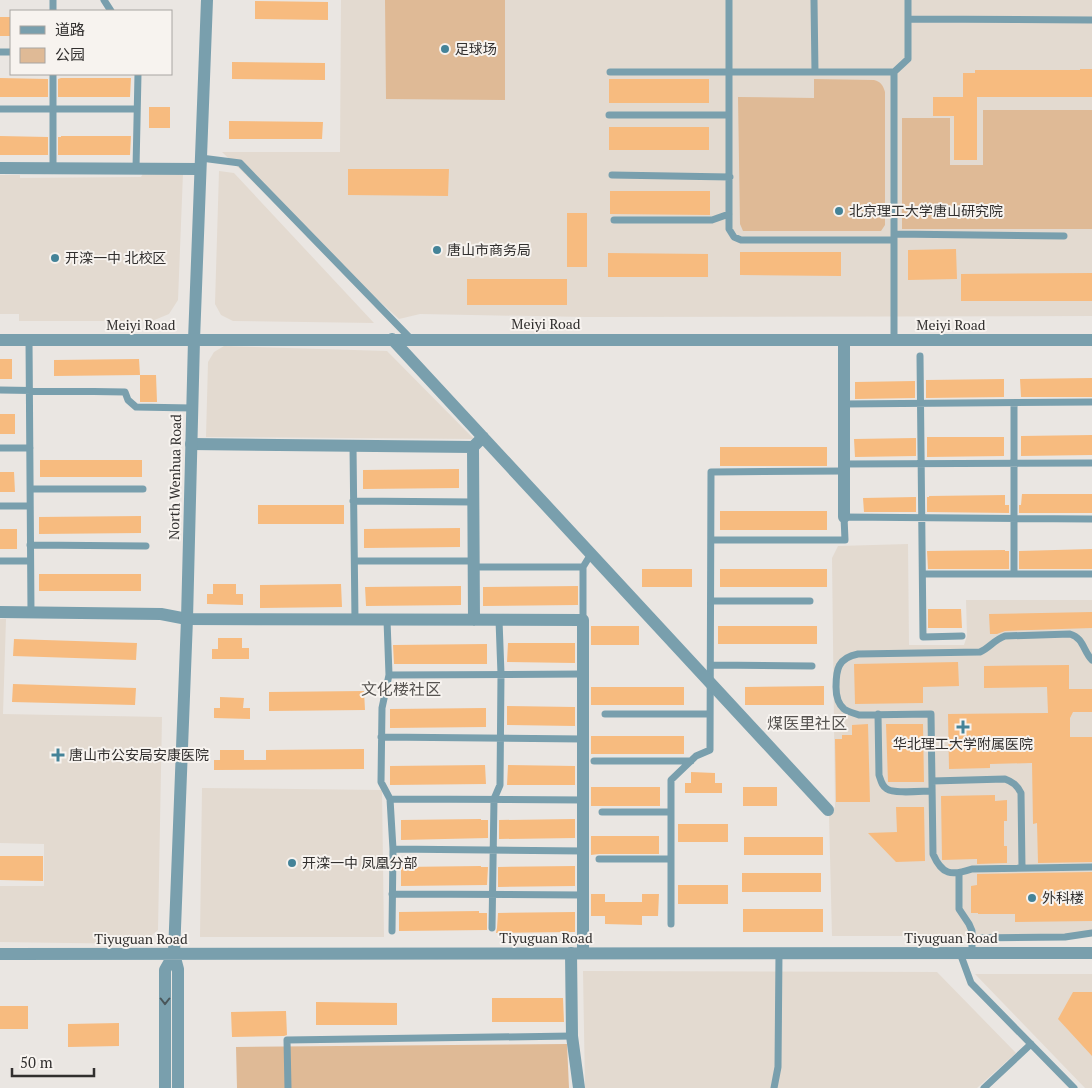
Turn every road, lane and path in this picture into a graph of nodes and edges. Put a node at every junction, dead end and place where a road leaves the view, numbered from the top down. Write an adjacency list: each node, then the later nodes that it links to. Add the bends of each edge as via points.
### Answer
1 (207, 0): 18 (street, North Wenhua Road)
2 (729, 0): 8 (lane)
3 (814, 0): 9 (lane)
4 (908, 0): 5 (lane)
5 (908, 18): 6 (lane); 10 (lane, via 908,59)
6 (1092, 20)
7 (610, 72): 8 (lane)
8 (729, 72): 9 (lane); 17 (lane)
9 (815, 72): 10 (lane)
10 (894, 72): 27 (lane)
11 (53, 75): 14 (lane)
12 (138, 75): 15 (lane)
13 (0, 109): 14 (lane)
14 (53, 109): 15 (lane); 20 (lane)
15 (137, 109): 21 (lane)
16 (609, 115): 17 (lane)
17 (730, 115): 23 (lane)
18 (201, 163): 21 (street); 29 (lane, via 240,163); 32 (street, North Wenhua Road)
19 (0, 168): 20 (street)
20 (53, 168): 21 (street)
21 (136, 168)
22 (612, 175): 23 (lane)
23 (730, 177): 24 (lane)
24 (730, 214): 25 (lane, via 712,220); 27 (lane, via 729,229 734,237 741,240)
25 (614, 220)
26 (1064, 236): 27 (lane)
27 (894, 237): 34 (lane)
28 (392, 339): 29 (street, Meiyi Road); 32 (street, Meiyi Road); 44 (street)
29 (411, 339): 33 (street, Meiyi Road)
30 (0, 340): 31 (street, Meiyi Road)
31 (29, 340): 32 (street, Meiyi Road); 38 (lane)
32 (194, 340): 43 (street, North Wenhua Road)
33 (844, 340): 34 (street, Meiyi Road); 41 (street)
34 (894, 340): 35 (street, Meiyi Road)
35 (1092, 340)
36 (920, 356): 42 (lane)
37 (0, 390): 38 (lane)
38 (29, 390): 43 (lane, via 125,392 136,407); 49 (lane)
39 (1092, 402): 40 (lane)
40 (1014, 403): 42 (lane); 51 (lane)
41 (844, 404): 42 (lane); 53 (street)
42 (921, 404): 50 (lane)
43 (192, 408): 45 (street, North Wenhua Road)
44 (483, 437): 47 (street); 67 (street)
45 (191, 444): 46 (street); 80 (street, North Wenhua Road)
46 (353, 446): 47 (street); 56 (lane)
47 (473, 447): 57 (street)
48 (0, 448): 49 (lane)
49 (30, 448): 54 (lane)
50 (922, 463): 51 (lane); 53 (lane); 61 (lane)
51 (1014, 463): 52 (lane); 62 (lane)
52 (1092, 463)
53 (844, 468): 60 (street); 64 (lane, via 710,472)
54 (30, 489): 55 (lane); 59 (lane)
55 (143, 489)
56 (354, 501): 57 (lane); 70 (lane)
57 (473, 502): 71 (street)
58 (0, 506): 59 (lane)
59 (30, 506): 65 (lane)
60 (844, 517): 61 (lane); 64 (lane, via 845,540)
61 (923, 518): 62 (lane); 73 (lane)
62 (1014, 518): 63 (lane); 74 (lane)
63 (1092, 519)
64 (710, 540): 76 (lane)
65 (30, 545): 66 (lane); 69 (lane)
66 (146, 546)
67 (591, 554): 72 (lane); 93 (street)
68 (0, 561): 69 (lane)
69 (30, 561): 79 (lane)
70 (355, 561): 71 (lane); 81 (lane)
71 (474, 564): 72 (lane); 83 (street)
72 (583, 567): 85 (lane)
73 (923, 574): 74 (lane); 86 (lane, via 923,637)
74 (1014, 574): 75 (lane)
75 (1092, 574)
76 (710, 600): 77 (lane); 88 (lane)
77 (810, 601)
78 (0, 612): 79 (street)
79 (30, 612): 80 (street, via 161,614)
80 (187, 619): 81 (street); 131 (street, North Wenhua Road)
81 (355, 620): 82 (street)
82 (388, 620): 83 (street); 92 (lane)
83 (474, 620): 84 (street)
84 (499, 620): 85 (street); 90 (lane)
85 (583, 620): 91 (street)
86 (962, 636)
87 (1092, 660): 96 (lane, via 1083,643 1070,634 1004,636 980,652 858,654 845,659 836,675 836,694 840,704 851,713)
88 (710, 665): 89 (lane); 93 (lane)
89 (812, 666)
90 (501, 674): 91 (lane); 92 (lane); 98 (lane)
91 (583, 674): 99 (street)
92 (389, 675): 97 (lane, via 382,708)
93 (710, 683): 95 (lane); 107 (street)
94 (605, 714): 95 (lane)
95 (710, 714): 101 (lane, via 710,750)
96 (878, 714): 102 (lane, via 931,714); 103 (lane, via 881,783 892,792)
97 (381, 738): 98 (lane); 104 (lane, via 381,782)
98 (500, 738): 99 (lane); 105 (lane, via 500,785)
99 (583, 739): 106 (street)
100 (594, 761): 101 (lane)
101 (692, 761): 109 (lane, via 671,780)
102 (932, 781): 103 (lane); 116 (lane, via 1005,779 1013,782 1021,793)
103 (932, 791): 117 (lane, via 933,854 944,870)
104 (390, 799): 105 (lane); 110 (lane)
105 (494, 799): 106 (lane); 111 (lane)
106 (583, 800): 112 (street)
107 (828, 810)
108 (602, 812): 109 (lane)
109 (671, 812): 114 (lane)
110 (393, 849): 111 (lane); 118 (lane)
111 (492, 850): 112 (lane); 119 (lane)
112 (583, 850): 120 (street)
113 (599, 859): 114 (lane)
114 (671, 859): 121 (lane)
115 (1092, 867): 116 (lane)
116 (1022, 868): 117 (lane, via 972,869)
117 (959, 873): 125 (lane, via 959,909 969,924)
118 (392, 894): 119 (lane); 123 (lane)
119 (492, 895): 120 (lane); 122 (lane)
120 (583, 895): 126 (street)
121 (671, 924)
122 (492, 928)
123 (392, 931)
124 (1092, 933): 125 (lane, via 1065,937)
125 (972, 938): 128 (lane)
126 (577, 953): 127 (street, Tiyuguan Road); 131 (street, Tiyuguan Road); 132 (street)
127 (779, 953): 128 (street, Tiyuguan Road); 138 (lane, via 778,1067)
128 (966, 953): 129 (street, Tiyuguan Road); 133 (lane, via 971,983)
129 (1092, 953)
130 (0, 954): 131 (street, Tiyuguan Road)
131 (174, 954): 134 (street, North Wenhua Road, one-way to 134, via 165,970); 135 (street, North Wenhua Road, via 178,969)
132 (572, 1036): 136 (lane, via 287,1040); 137 (street)
133 (1031, 1044): 139 (lane); 140 (lane)
134 (165, 1088)
135 (178, 1088)
136 (288, 1088)
137 (579, 1088)
138 (774, 1088)
139 (984, 1088)
140 (1074, 1088)

